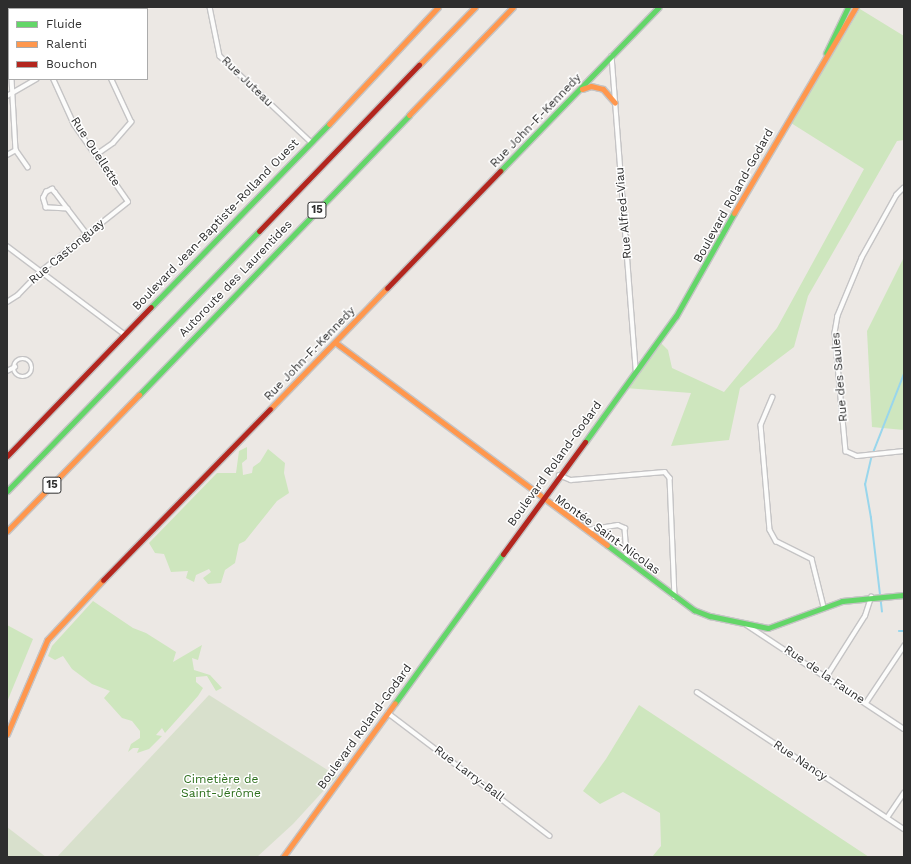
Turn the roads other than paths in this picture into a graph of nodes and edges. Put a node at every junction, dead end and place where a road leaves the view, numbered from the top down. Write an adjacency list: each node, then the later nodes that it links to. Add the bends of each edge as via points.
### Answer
1 (210, 7): 18 (street, Rue Juteau, via 220,56)
2 (438, 7): 18 (main road, Boulevard Jean-Baptiste-Rolland Ouest)
3 (474, 7): 39 (main road, Autoroute des Laurentides / 15)
4 (514, 7): 42 (main road, Autoroute des Laurentides / 15)
5 (659, 7): 8 (main road, Rue John-F.-Kennedy)
6 (848, 7): 9 (main road, Boulevard Roland-Godard)
7 (856, 7): 9 (main road, Boulevard Roland-Godard)
8 (612, 56): 14 (main road, Rue John-F.-Kennedy); 17 (street, Rue Alfred-Viau)
9 (819, 68): 33 (main road, Boulevard Roland-Godard, via 690,295)
10 (12, 80): 15 (street)
11 (35, 80): 15 (street)
12 (53, 80): 21 (street, Rue Ouellette, via 74,125)
13 (111, 80): 21 (street, via 131,122 113,143)
14 (580, 90): 17 (main road, via 597,87 608,93); 31 (main road, Rue John-F.-Kennedy)
15 (13, 93): 16 (street); 19 (street)
16 (7, 96)
17 (615, 103): 33 (street, Rue Alfred-Viau)
18 (311, 142): 30 (main road, Boulevard Jean-Baptiste-Rolland Ouest)
19 (16, 150): 20 (street); 22 (street)
20 (7, 155)
21 (96, 155): 24 (street, Rue Ouellette)
22 (28, 167)
23 (904, 188): 36 (street, Rue des Saules, via 897,194 862,258 838,316 834,333 846,451 857,456)
24 (128, 202): 26 (street, Rue Castonguay)
25 (68, 209): 25 (street, via 55,192 46,192 43,203 46,208); 26 (street)
26 (87, 234): 28 (street, Rue Castonguay)
27 (7, 246): 28 (street)
28 (40, 272): 29 (street, Rue Castonguay, via 18,295); 30 (street)
29 (7, 302)
30 (124, 334): 37 (main road, Boulevard Jean-Baptiste-Rolland Ouest)
31 (336, 343): 40 (main road, Montée Saint-Nicolas); 55 (main road, Rue John-F.-Kennedy, via 60,625 48,640)
32 (15, 367): 32 (street, via 19,360 24,359 31,364 32,369 29,374 21,376); 34 (street)
33 (636, 369): 38 (main road, Boulevard Roland-Godard)
34 (7, 371)
35 (772, 397): 47 (street, via 761,425 770,530 776,541 812,559)
36 (904, 451)
37 (7, 456)
38 (559, 475): 40 (main road, Boulevard Roland-Godard); 46 (street, via 571,480 665,472 670,478)
39 (7, 491)
40 (542, 499): 41 (main road, Montée Saint-Nicolas); 53 (main road, Boulevard Roland-Godard)
41 (586, 530): 43 (main road, Montée Saint-Nicolas); 43 (street, via 618,524 625,528)
42 (7, 532)
43 (627, 561): 46 (main road, Montée Saint-Nicolas)
44 (904, 596): 45 (main road, Montée Saint-Nicolas)
45 (871, 597): 47 (main road, Montée Saint-Nicolas); 50 (street, via 865,616)
46 (675, 598): 48 (main road, Montée Saint-Nicolas, via 710,616)
47 (824, 607): 48 (main road, Montée Saint-Nicolas, via 768,628)
48 (744, 623): 50 (street, Rue de la Faune)
49 (904, 646): 52 (street)
50 (827, 676): 52 (street, Rue de la Faune)
51 (697, 692): 57 (street, Rue Nancy)
52 (866, 703): 54 (street, Rue de la Faune)
53 (388, 712): 59 (street, Rue Larry-Ball); 60 (main road, Boulevard Roland-Godard)
54 (904, 729)
55 (7, 734)
56 (904, 793): 57 (street)
57 (887, 818): 58 (street, Rue Nancy)
58 (904, 829)
59 (550, 836)
60 (283, 857)

